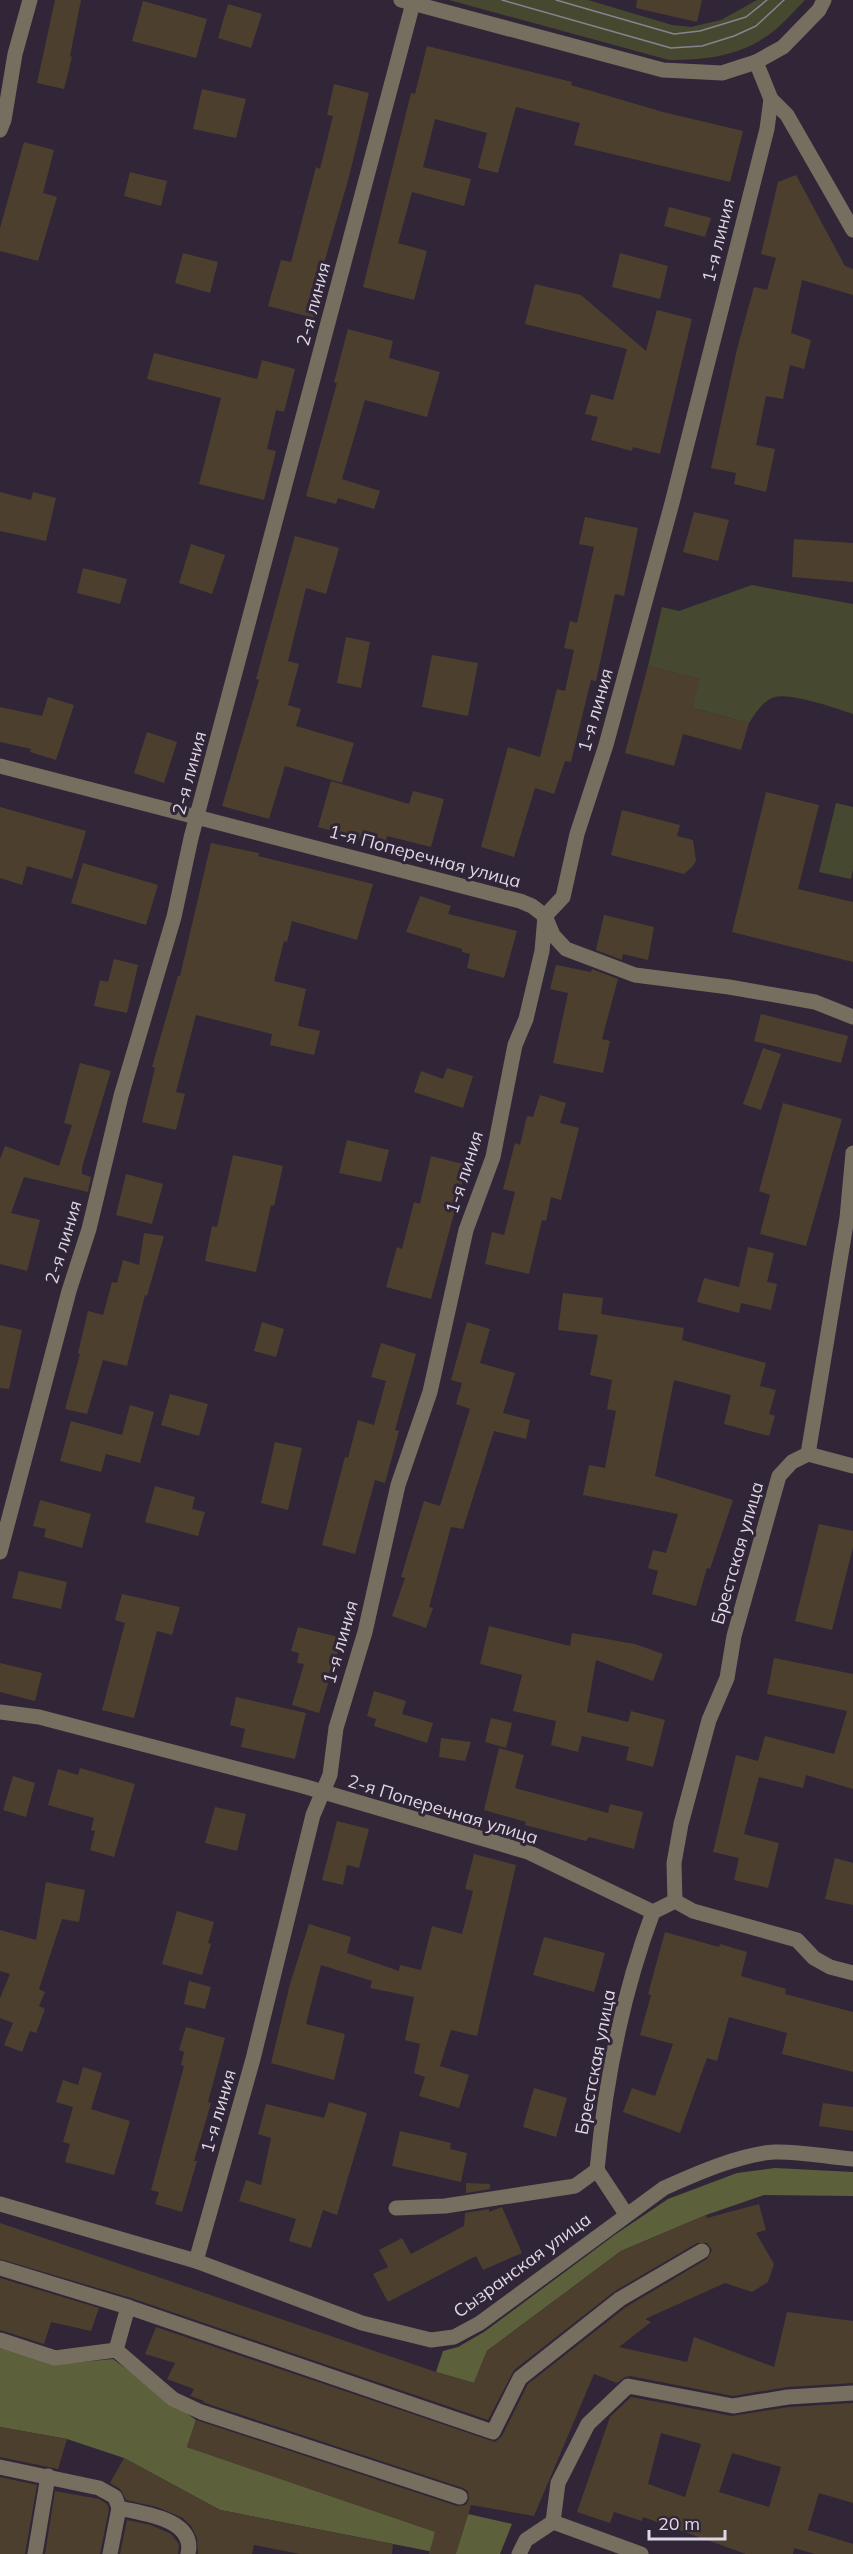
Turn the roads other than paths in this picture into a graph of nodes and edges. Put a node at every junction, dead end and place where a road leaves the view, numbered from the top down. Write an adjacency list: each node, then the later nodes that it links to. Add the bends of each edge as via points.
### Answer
1 (30, 0): 6 (street)
2 (824, 0): 4 (street, via 783,46)
3 (407, 2): 4 (street, via 663,70 722,73); 9 (street, 2-я линия)
4 (756, 62): 5 (street)
5 (771, 99): 7 (street, via 787,115); 10 (street, 1-я линия, via 767,129 606,745 577,834 563,897)
6 (0, 130)
7 (853, 230)
8 (0, 766): 9 (street, 1-я Поперечная улица)
9 (197, 818): 10 (street, 1-я Поперечная улица, via 520,901); 15 (street, 2-я линия, via 174,917 121,1096 89,1229)
10 (545, 916): 11 (street, 1-я Поперечная улица, via 566,949 635,975 815,1002); 17 (street, 1-я линия, via 542,951 526,1019 515,1045 493,1157 466,1230 430,1392 398,1485)
11 (853, 1017)
12 (853, 1153): 13 (street, via 847,1218)
13 (808, 1455): 14 (street); 18 (street, Брестская улица, via 792,1462 779,1476 734,1636 727,1678 709,1720 681,1824 674,1863)
14 (853, 1466)
15 (0, 1552)
16 (0, 1712): 17 (street, 2-я Поперечная улица, via 39,1717)
17 (323, 1792): 19 (street, 2-я Поперечная улица, via 528,1852); 27 (street, 1-я линия, via 312,1815 253,2059)
18 (675, 1901): 19 (street); 20 (street, via 693,1911 797,1940 814,1958)
19 (653, 1912): 22 (street, Брестская улица, via 618,2028)
20 (853, 1973)
21 (853, 2159): 25 (street, Сызранская улица, via 773,2152 697,2173 664,2188)
22 (597, 2170): 24 (street, via 575,2186 445,2206); 25 (street)
23 (0, 2204): 27 (street, Сызранская улица)
24 (396, 2208)
25 (626, 2214): 27 (street, Сызранская улица, via 480,2323 454,2337 431,2340 362,2323)
26 (702, 2251): 29 (street, via 620,2299 520,2378 494,2432)
27 (196, 2261)
28 (0, 2268): 29 (street)
29 (128, 2307): 31 (street)
30 (0, 2340): 31 (street, via 55,2358)
31 (116, 2350): 35 (street, via 173,2399 201,2412)
32 (853, 2393): 37 (street, via 788,2397 733,2406 628,2386 588,2424 558,2483)
33 (0, 2467): 34 (street)
34 (48, 2476): 36 (street, via 99,2488 115,2497); 38 (street)
35 (460, 2497)
36 (119, 2508): 39 (street); 40 (street, via 176,2523 186,2534)
37 (553, 2522): 41 (street, via 526,2540); 42 (street)
38 (35, 2554)
39 (110, 2554)
40 (188, 2554)
41 (519, 2554)
42 (641, 2554)

